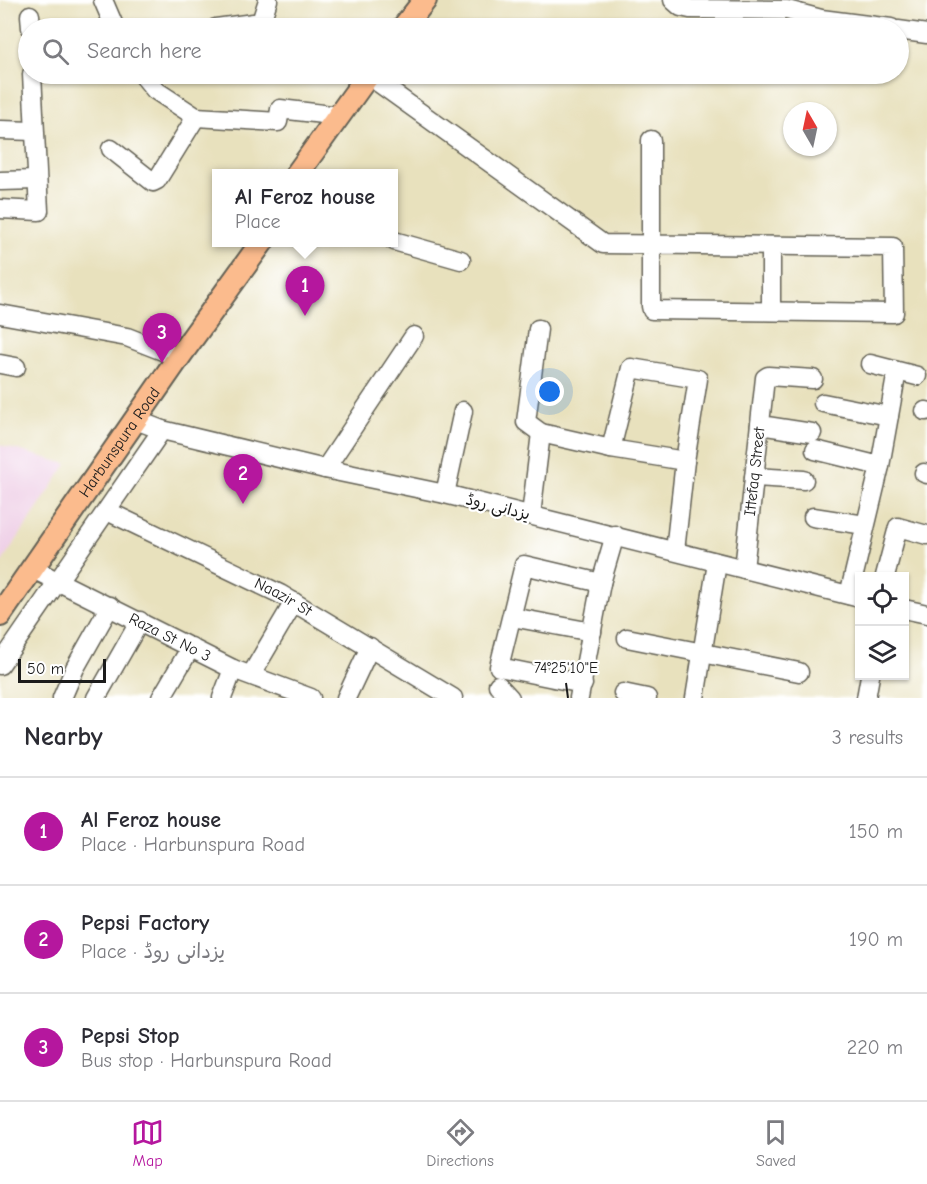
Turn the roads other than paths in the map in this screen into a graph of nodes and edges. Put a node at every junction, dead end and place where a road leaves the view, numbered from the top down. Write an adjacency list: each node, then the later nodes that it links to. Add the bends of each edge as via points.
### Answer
1 (103, 0): 6 (street)
2 (268, 0): 7 (street)
3 (425, 0): 8 (main road)
4 (440, 0): 9 (main road)
5 (673, 0): 10 (street, via 690,9 787,10)
6 (111, 18)
7 (262, 18)
8 (411, 18)
9 (426, 18)
10 (817, 18)
11 (909, 32): 12 (street)
12 (927, 34)
13 (32, 84): 21 (street)
14 (150, 84): 19 (street)
15 (371, 84): 18 (main road)
16 (373, 84): 25 (main road)
17 (387, 84): 30 (street, via 591,238 603,244)
18 (340, 116): 19 (street, via 280,109 278,122); 24 (main road)
19 (196, 117): 23 (street, via 153,182)
20 (0, 130): 21 (street)
21 (33, 131): 26 (street)
22 (651, 140): 30 (street)
23 (111, 149)
24 (301, 169)
25 (317, 169)
26 (37, 180): 27 (street); 28 (street, via 39,211)
27 (0, 181)
28 (0, 209)
29 (398, 242): 34 (street)
30 (651, 245): 31 (street); 36 (street, via 652,310)
31 (771, 246): 36 (street); 36 (street, via 893,247 895,311)
32 (245, 247): 35 (main road, Harbunspura Road)
33 (258, 247): 35 (main road, Harbunspura Road)
34 (461, 261)
35 (232, 272): 40 (main road, Harbunspura Road); 48 (main road, Harbunspura Road)
36 (771, 311)
37 (0, 314): 40 (street, via 127,337)
38 (538, 329): 51 (street, via 526,422)
39 (414, 336): 55 (street)
40 (168, 353): 72 (main road, Harbunspura Road)
41 (870, 364): 42 (street)
42 (897, 370): 43 (street); 47 (street)
43 (917, 376)
44 (813, 379): 49 (street, Ittefaq Street, via 766,376)
45 (823, 404): 47 (street)
46 (463, 411): 58 (street)
47 (889, 416): 54 (street)
48 (136, 420): 50 (street, یزدانی روڈ); 67 (main road, Harbunspura Road)
49 (760, 425): 54 (street); 56 (street, Ittefaq Street)
50 (162, 430): 55 (street, یزدانی روڈ); 59 (street)
51 (541, 433): 52 (street); 60 (street)
52 (611, 449): 53 (street); 53 (street, via 631,368 698,379)
53 (685, 461): 65 (street)
54 (880, 466): 62 (street)
55 (325, 470): 58 (street, یزدانی روڈ)
56 (754, 477): 57 (street); 68 (street, Ittefaq Street)
57 (804, 480)
58 (445, 494): 60 (street, یزدانی روڈ)
59 (107, 511): 70 (street); 74 (street, Naazir St)
60 (531, 515): 64 (street, یزدانی روڈ)
61 (813, 517): 62 (street)
62 (865, 525): 73 (street)
63 (927, 534): 69 (street, via 898,527)
64 (615, 535): 65 (street, یزدانی روڈ); 71 (street)
65 (675, 551): 66 (street, یزدانی روڈ)
66 (717, 563): 68 (street, یزدانی روڈ); 85 (street)
67 (33, 569): 70 (street, Raza St No 3); 78 (main road, Harbunspura Road)
68 (744, 569): 73 (street, یزدانی روڈ)
69 (886, 572)
70 (59, 580): 75 (street, Raza St No 3); 86 (street)
71 (602, 583): 79 (street, via 524,565); 81 (street)
72 (0, 593)
73 (854, 597)
74 (294, 602): 84 (street, Naazir St); 89 (street)
75 (110, 606): 80 (street, Raza St No 3); 94 (street)
76 (909, 610): 77 (street)
77 (927, 614)
78 (0, 615)
79 (512, 617): 81 (street); 91 (street, via 499,667)
80 (140, 621): 83 (street, Raza St No 3); 95 (street)
81 (592, 632): 91 (street)
82 (627, 638): 85 (street)
83 (191, 647): 87 (street, Raza St No 3); 96 (street)
84 (370, 647): 99 (street); 100 (street, Naazir St)
85 (701, 651): 88 (street); 102 (street)
86 (0, 665)
87 (233, 669): 89 (street, Raza St No 3); 97 (street)
88 (799, 672)
89 (251, 675): 93 (street, Raza St No 3)
90 (869, 680): 103 (street)
91 (581, 691)
92 (623, 693): 101 (street)
93 (289, 694): 98 (street, Raza St No 3)
94 (62, 698)
95 (96, 698)
96 (162, 698)
97 (222, 698)
98 (311, 698)
99 (346, 698)
100 (453, 698)
101 (646, 698)
102 (694, 698)
103 (866, 698)

